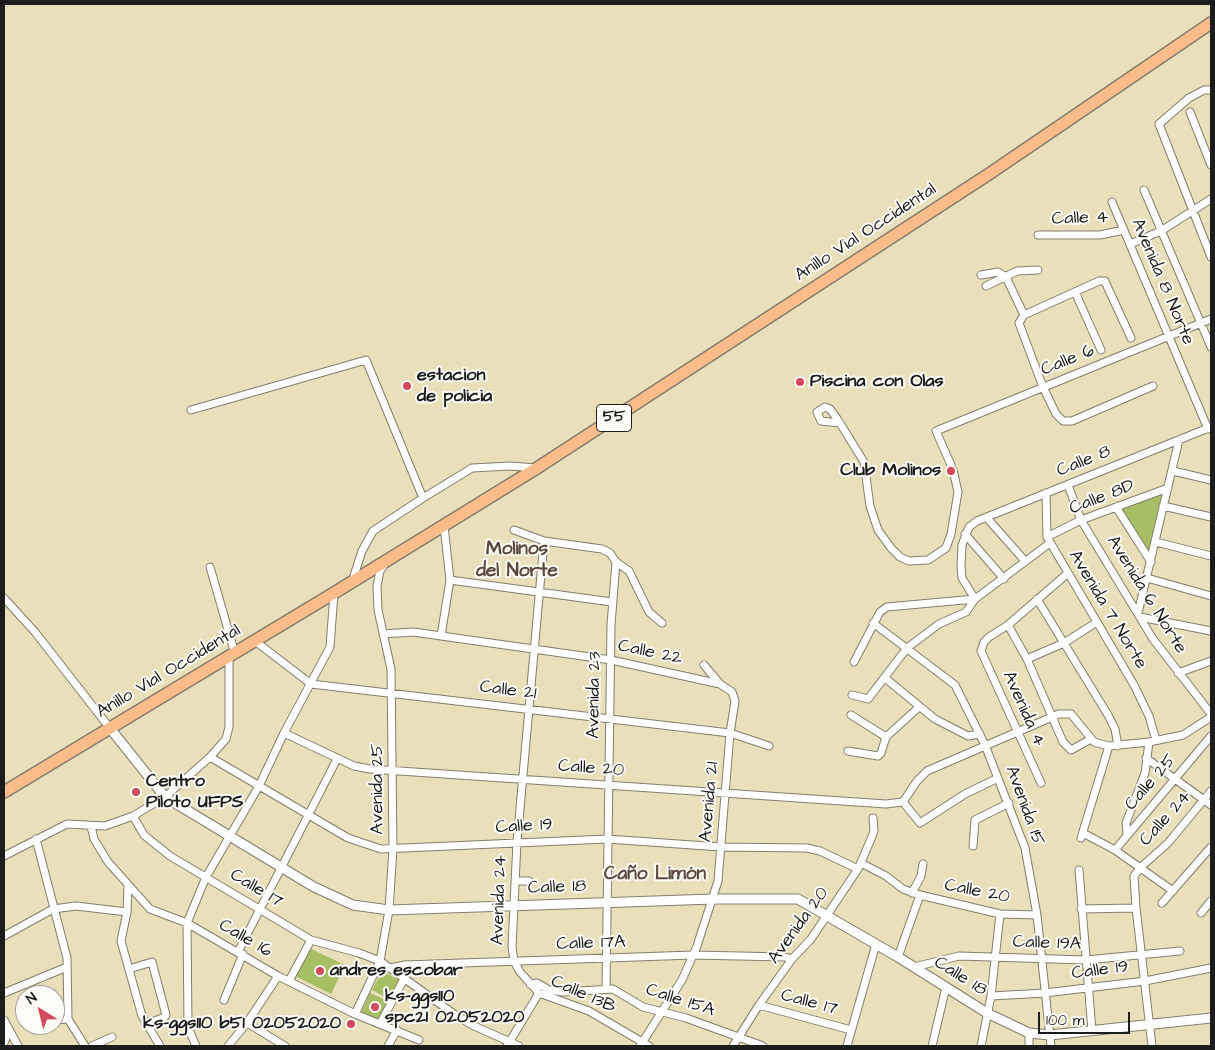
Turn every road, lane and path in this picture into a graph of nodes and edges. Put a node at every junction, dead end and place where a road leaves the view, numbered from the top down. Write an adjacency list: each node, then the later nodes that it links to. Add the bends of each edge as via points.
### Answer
1 (1211, 23): 32 (highway, Anillo Vial Occidental / 55, via 989,174)
2 (1211, 90): 8 (street, via 1189,98 1159,124)
3 (1190, 112): 4 (street)
4 (1211, 165)
5 (1144, 190): 10 (street)
6 (1211, 199): 8 (street)
7 (1112, 202): 9 (street, Avenida 8 Norte)
8 (1193, 212): 10 (street); 13 (street)
9 (1124, 230): 11 (street, Calle 4, via 1100,235); 12 (street, Avenida 8 Norte)
10 (1161, 231): 12 (street); 21 (street)
11 (1038, 235)
12 (1130, 244): 22 (street, Avenida 8 Norte)
13 (1211, 257)
14 (1038, 270): 16 (street, via 1017,271)
15 (981, 275): 16 (street, via 998,272)
16 (1006, 277): 17 (street); 19 (street)
17 (986, 286)
18 (1075, 292): 19 (street); 23 (street, via 1105,281); 25 (street)
19 (1024, 315): 27 (street, via 1019,323)
20 (1211, 319): 21 (street, Calle 6)
21 (1201, 323): 22 (street, Calle 6); 24 (street)
22 (1168, 336): 27 (street, Calle 6); 30 (street, Avenida 8 Norte)
23 (1131, 338)
24 (1211, 347)
25 (1101, 350)
26 (1153, 386): 27 (street, via 1072,421 1063,421 1056,414)
27 (1044, 387): 29 (street, Calle 6, via 936,430 952,467 958,492 946,548 928,560 910,561 900,557 878,530 870,506 864,462)
28 (191, 410): 38 (street, via 366,360)
29 (840, 423)
30 (1210, 428): 31 (street, Calle 8)
31 (1179, 440): 33 (street); 35 (street, Calle 8)
32 (536, 468): 38 (street, via 472,468); 44 (highway, Anillo Vial Occidental / 55)
33 (1173, 471): 34 (street); 36 (street)
34 (1211, 480)
35 (1068, 485): 37 (street, Calle 8); 43 (street, Avenida 6 Norte)
36 (1168, 488): 39 (street); 40 (street, Calle 8D)
37 (1046, 493): 42 (street, Calle 8); 47 (street, Avenida 7 Norte)
38 (423, 498): 60 (street, via 373,531 362,551)
39 (1163, 506): 41 (street); 49 (street)
40 (1116, 507): 43 (street, Calle 8D); 54 (street)
41 (1211, 517)
42 (987, 518): 46 (street, Calle 8); 52 (street)
43 (1081, 520): 47 (street, Calle 8D); 68 (street, Avenida 6 Norte)
44 (444, 526): 51 (highway, Anillo Vial Occidental / 55); 59 (street)
45 (514, 530): 48 (street)
46 (967, 530): 58 (street); 65 (street, via 962,545 962,578)
47 (1048, 540): 52 (street, Calle 8D); 56 (street, Avenida 7 Norte)
48 (544, 541): 53 (street, via 602,549 610,553); 62 (street, Avenida 24)
49 (1156, 542): 50 (street); 54 (street)
50 (1211, 556)
51 (388, 560): 60 (highway, Anillo Vial Occidental / 55); 74 (street, Avenida 25, via 380,571 377,586)
52 (1025, 561): 58 (street, Calle 8D)
53 (616, 562): 67 (street, Avenida 23); 70 (street, via 629,571 649,612)
54 (1151, 562): 57 (street)
55 (210, 567): 80 (street)
56 (1068, 573): 66 (street); 69 (street, Avenida 7 Norte)
57 (1147, 578): 63 (street); 68 (street)
58 (1004, 579): 65 (street, Calle 8D)
59 (450, 580): 62 (street); 75 (street)
60 (352, 582): 61 (highway, Anillo Vial Occidental / 55)
61 (334, 593): 76 (highway, Anillo Vial Occidental / 55); 88 (street, via 330,647)
62 (539, 593): 67 (street); 78 (street, Avenida 24)
63 (1211, 596)
64 (4, 598): 99 (street)
65 (975, 599): 71 (street, via 887,607); 79 (street, Calle 8D, via 966,612 939,624)
66 (1037, 599): 72 (street); 77 (street)
67 (612, 602): 82 (street, Avenida 23)
68 (1139, 615): 73 (street); 86 (street, Avenida 6 Norte)
69 (1097, 622): 77 (street); 107 (street, Avenida 7 Norte, via 1142,702)
70 (662, 623)
71 (873, 623): 79 (street, Avenida 15); 84 (street)
72 (1008, 624): 81 (street); 100 (street, Avenida 4, via 989,637 982,646 982,655)
73 (1211, 631)
74 (383, 634): 75 (street, Calle 22, via 413,632); 90 (street, Avenida 25, via 391,669)
75 (441, 636): 78 (street, Calle 22)
76 (255, 641): 80 (highway, Anillo Vial Occidental / 55); 88 (street)
77 (1064, 643): 81 (street); 111 (street, via 1112,723)
78 (536, 648): 82 (street, Calle 22); 94 (street, Avenida 24)
79 (907, 648): 87 (street, Calle 8D); 103 (street, Avenida 15, via 955,685)
80 (232, 655): 99 (highway, Anillo Vial Occidental / 55); 113 (street, via 229,727 226,739)
81 (1027, 659): 97 (street)
82 (611, 660): 89 (street, Calle 22); 98 (street, Avenida 23)
83 (1211, 661): 86 (street)
84 (854, 662)
85 (704, 665): 89 (street)
86 (1178, 673): 96 (street, Avenida 6 Norte)
87 (885, 678): 92 (street, Calle 8D, via 868,699); 93 (street)
88 (311, 684): 90 (street, Calle 21); 101 (street)
89 (720, 684): 91 (street, Calle 22)
90 (392, 692): 94 (street, Calle 21); 116 (street, Avenida 25)
91 (732, 692): 102 (street, Avenida 21, via 735,701)
92 (852, 695)
93 (919, 707): 103 (street, via 968,736); 104 (street)
94 (528, 708): 98 (street, Calle 21); 119 (street, Avenida 24)
95 (851, 714): 104 (street)
96 (1211, 715): 107 (street, via 1183,735)
97 (1052, 717): 100 (street); 106 (street, via 1065,712 1071,714); 106 (street, via 1067,748 1076,749)
98 (609, 720): 102 (street, Calle 21); 121 (street, Avenida 23)
99 (109, 727): 124 (highway, Anillo Vial Occidental / 55); 126 (street, Calle 18)
100 (1017, 732): 108 (street); 120 (street, Avenida 4)
101 (284, 733): 115 (street, Calle 20); 122 (street)
102 (730, 733): 109 (street, Calle 21); 125 (street, Avenida 21)
103 (980, 734): 108 (street, Avenida 15)
104 (886, 736): 112 (street, via 878,756)
105 (1211, 736): 118 (street, Calle 25)
106 (1091, 739): 110 (street, via 1098,745)
107 (1152, 741): 111 (street); 114 (street)
108 (985, 745): 117 (street, Avenida 15); 128 (street, via 927,771)
109 (769, 746)
110 (1109, 746): 111 (street); 144 (street, via 1082,836)
111 (1118, 746)
112 (848, 751)
113 (210, 757): 122 (street, Calle 19); 126 (street)
114 (1146, 758): 118 (street); 135 (street, via 1126,823)
115 (337, 759): 116 (street, Calle 20, via 354,766); 131 (street)
116 (394, 770): 119 (street, Calle 20); 143 (street, Avenida 25)
117 (998, 778): 128 (street, via 920,822); 129 (street, Avenida 15)
118 (1176, 778): 127 (street); 135 (street, Calle 25)
119 (522, 779): 121 (street, Calle 20); 139 (street, Avenida 24)
120 (1041, 783)
121 (609, 785): 125 (street, Calle 20); 138 (street, Avenida 23)
122 (259, 786): 131 (street, Calle 19); 136 (street)
123 (1211, 791): 127 (street, Calle 24)
124 (4, 792)
125 (727, 793): 128 (street, Calle 20, via 886,804); 141 (street, Avenida 21)
126 (165, 797): 132 (street); 136 (street, Calle 18)
127 (1204, 800): 130 (street); 149 (street, Calle 24, via 1164,847)
128 (903, 802)
129 (1009, 803): 140 (street, via 975,820); 171 (street, Avenida 15, via 1025,848)
130 (1211, 805)
131 (309, 815): 143 (street, Calle 19, via 348,838 368,846); 148 (street)
132 (133, 816): 134 (street, via 105,826); 151 (street, Calle 17, via 144,835 154,844)
133 (872, 818): 147 (street, Avenida 20, via 874,831)
134 (91, 826): 137 (street, via 68,824); 154 (street, Calle 16, via 94,840)
135 (1127, 834): 144 (street, Calle 25)
136 (232, 836): 148 (street, Calle 18); 151 (street)
137 (36, 839): 145 (street); 165 (street)
138 (607, 839): 139 (street, Calle 19); 141 (street, Calle 19); 160 (street, Avenida 23)
139 (517, 842): 143 (street, Calle 19); 153 (street, Avenida 24)
140 (973, 846)
141 (721, 847): 147 (street, Calle 19, via 808,848); 158 (street, Avenida 21)
142 (1211, 847): 155 (street)
143 (393, 849): 167 (street, Avenida 25)
144 (1115, 850): 149 (street)
145 (4, 856)
146 (923, 864): 156 (street)
147 (859, 866): 156 (street, Calle 20, via 886,876); 172 (street, Avenida 20)
148 (282, 867): 163 (street); 167 (street, Calle 18, via 314,887 353,905)
149 (1141, 867): 155 (street); 164 (street, via 1133,883)
150 (1079, 870): 166 (street)
151 (206, 876): 163 (street, Calle 17); 173 (street)
152 (529, 881): 153 (street)
153 (516, 882): 162 (street, Avenida 24)
154 (128, 886): 168 (street); 173 (street, Calle 16, via 150,909)
155 (1173, 891): 161 (street)
156 (912, 893): 157 (street, Calle 20)
157 (920, 895): 170 (street, Calle 20); 181 (street)
158 (714, 899): 160 (street, Calle 18); 172 (street, Calle 18, via 798,899); 179 (street, Avenida 21)
159 (1211, 901): 169 (street)
160 (607, 902): 162 (street, Calle 18); 183 (street, Avenida 23)
161 (1162, 903)
162 (514, 905): 167 (street, Calle 18); 187 (street, Avenida 24)
163 (259, 908): 175 (street, Calle 17); 178 (street)
164 (1136, 908): 166 (street); 180 (street)
165 (53, 909): 168 (street, via 76,906); 174 (street); 189 (street)
166 (1081, 909): 186 (street)
167 (389, 910): 188 (street, Avenida 25)
168 (127, 912): 193 (street, via 121,941)
169 (1201, 913)
170 (1000, 914): 171 (street, Calle 20); 182 (street)
171 (1037, 915): 184 (street, Avenida 15)
172 (827, 916): 176 (street, Calle 18); 185 (street, Avenida 20)
173 (187, 923): 178 (street, Calle 16); 235 (street, via 188,1026)
174 (4, 936)
175 (311, 940): 188 (street, Calle 17); 196 (street)
176 (876, 944): 181 (street, Calle 18); 221 (street)
177 (1180, 951): 180 (street, Calle 19A)
178 (241, 953): 194 (street, Calle 16); 206 (street)
179 (693, 954): 183 (street, Calle 17A); 185 (street, Calle 17A, via 784,957); 208 (street, Avenida 21, via 682,980)
180 (1143, 956): 186 (street, Calle 19A); 197 (street)
181 (898, 957): 190 (street, Calle 18)
182 (995, 957): 184 (street, Calle 19A); 190 (street, Calle 19A, via 959,956); 205 (street)
183 (608, 959): 187 (street, Calle 17A); 201 (street, Avenida 23)
184 (1042, 959): 186 (street, Calle 19A); 204 (street, Avenida 15)
185 (792, 960): 207 (street, Avenida 20)
186 (1086, 960): 200 (street)
187 (514, 961): 191 (street, Calle 17A); 198 (street, Calle 13B)
188 (380, 962): 191 (street, Calle 17); 210 (street, Avenida 25)
189 (67, 967): 202 (street); 212 (street)
190 (914, 967): 199 (street, Calle 18)
191 (390, 968): 195 (street, Calle 17)
192 (1211, 968): 197 (street, Calle 19)
193 (129, 969): 215 (street); 215 (street, via 152,962 166,1014)
194 (278, 976): 196 (street, Calle 16); 216 (street)
195 (404, 978): 217 (street); 229 (street, Calle 17, via 466,1022)
196 (289, 981): 210 (street, Calle 16)
197 (1144, 981): 200 (street, Calle 19); 218 (street)
198 (530, 984): 201 (street, Calle 15A, via 562,992); 203 (street, Calle 13B)
199 (946, 987): 209 (street, Calle 18); 243 (street)
200 (1088, 988): 204 (street, Calle 19); 222 (street)
201 (606, 989): 208 (street, Calle 15A, via 618,992 643,1007)
202 (4, 993)
203 (539, 993): 229 (street); 230 (street, Calle 13B, via 589,1011)
204 (1045, 993): 205 (street, Calle 19); 224 (street, Avenida 15)
205 (991, 996): 209 (street)
206 (224, 1000)
207 (759, 1005): 221 (street, Calle 17); 225 (street, Avenida 20)
208 (662, 1012): 225 (street, Calle 15A); 230 (street, Avenida 21)
209 (987, 1013): 223 (street, Calle 18); 244 (street)
210 (355, 1014): 217 (street, Calle 16)
211 (65, 1018): 212 (street)
212 (68, 1018): 232 (street)
213 (1211, 1018): 218 (street, Calle 18)
214 (4, 1020): 231 (street)
215 (147, 1024): 234 (street)
216 (247, 1024): 236 (street); 237 (street)
217 (380, 1024): 220 (street, Calle 16)
218 (1150, 1025): 222 (street, Calle 18); 247 (street)
219 (4, 1028): 228 (street)
220 (397, 1030): 227 (street, Calle 16); 238 (street)
221 (851, 1030): 242 (street)
222 (1092, 1031): 224 (street, Calle 18)
223 (1029, 1033): 224 (street, Calle 18); 245 (street)
224 (1050, 1035): 246 (street, Avenida 15)
225 (739, 1036): 240 (street, Avenida 20); 241 (street, Calle 15A)
226 (112, 1037): 233 (street)
227 (418, 1040)
228 (4, 1043)
229 (509, 1044): 239 (street, Calle 17)
230 (644, 1045)
231 (18, 1046)
232 (85, 1046)
233 (92, 1046)
234 (160, 1046)
235 (196, 1046)
236 (228, 1046)
237 (285, 1046)
238 (388, 1046)
239 (519, 1046)
240 (733, 1046)
241 (763, 1046)
242 (847, 1046)
243 (932, 1046)
244 (981, 1046)
245 (1029, 1046)
246 (1051, 1046)
247 (1152, 1046)

